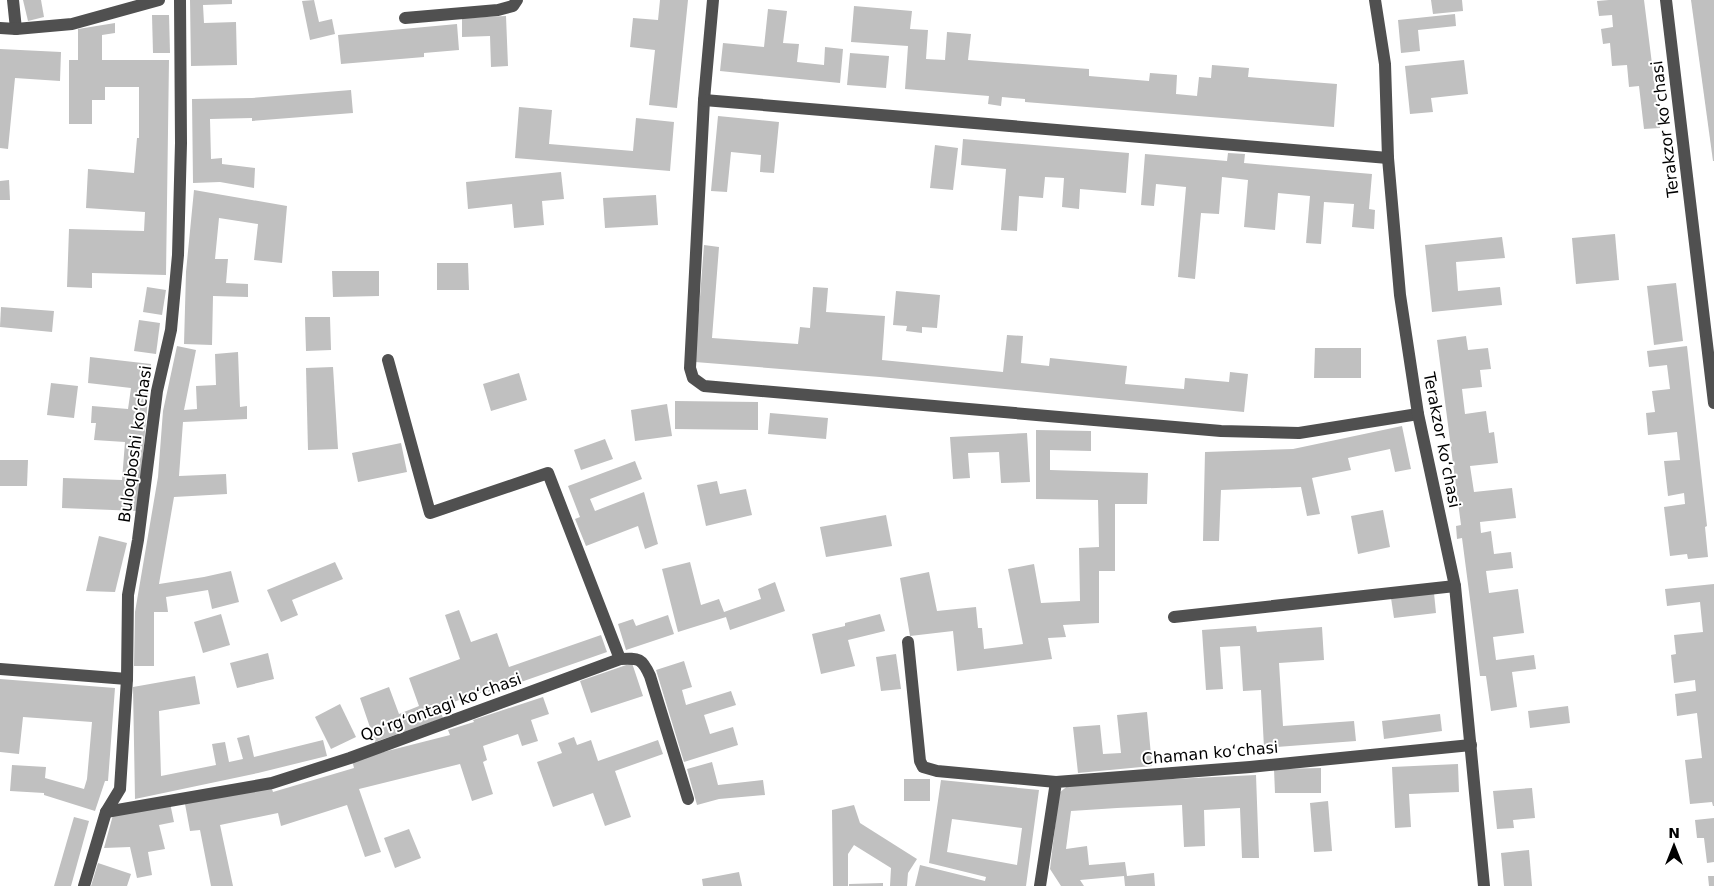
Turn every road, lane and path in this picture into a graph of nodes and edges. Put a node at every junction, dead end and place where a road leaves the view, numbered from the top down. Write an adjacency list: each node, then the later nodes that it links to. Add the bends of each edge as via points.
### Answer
1 (13, 0): 10 (street)
2 (158, 0): 10 (street, via 72,24)
3 (180, 0): 21 (street, Buloqboshi koʻchasi, via 178,255 171,330 157,391 128,595)
4 (517, 0): 8 (street, via 513,6 498,10)
5 (713, 0): 11 (street)
6 (1375, 0): 12 (street, Terakzor koʻchasi, via 1385,64)
7 (1666, 0): 14 (street, Terakzor koʻchasi)
8 (405, 18)
9 (0, 28): 10 (street)
10 (16, 29)
11 (704, 100): 12 (street); 15 (street, via 690,368 693,378 704,386 1221,431 1299,433)
12 (1388, 158): 15 (street, Terakzor koʻchasi, via 1400,295)
13 (388, 360): 19 (street, via 430,513 548,473)
14 (1714, 403)
15 (1418, 414): 16 (street, Terakzor koʻchasi)
16 (1455, 586): 17 (street); 22 (street, Terakzor koʻchasi)
17 (1174, 617)
18 (908, 642): 23 (street, Chaman koʻchasi, via 920,761 924,767 937,771)
19 (620, 659): 24 (street, Qoʻrgʻontagi koʻchasi, via 636,658 644,663); 25 (street, Qoʻrgʻontagi koʻchasi, via 350,758 272,783)
20 (0, 669): 21 (street)
21 (127, 679): 25 (street, Buloqboshi koʻchasi, via 120,789)
22 (1471, 745): 23 (street, Chaman koʻchasi); 28 (street, Terakzor koʻchasi)
23 (1056, 782): 27 (street)
24 (688, 799)
25 (106, 812): 26 (street, Buloqboshi koʻchasi)
26 (84, 886)
27 (1040, 886)
28 (1484, 886)

